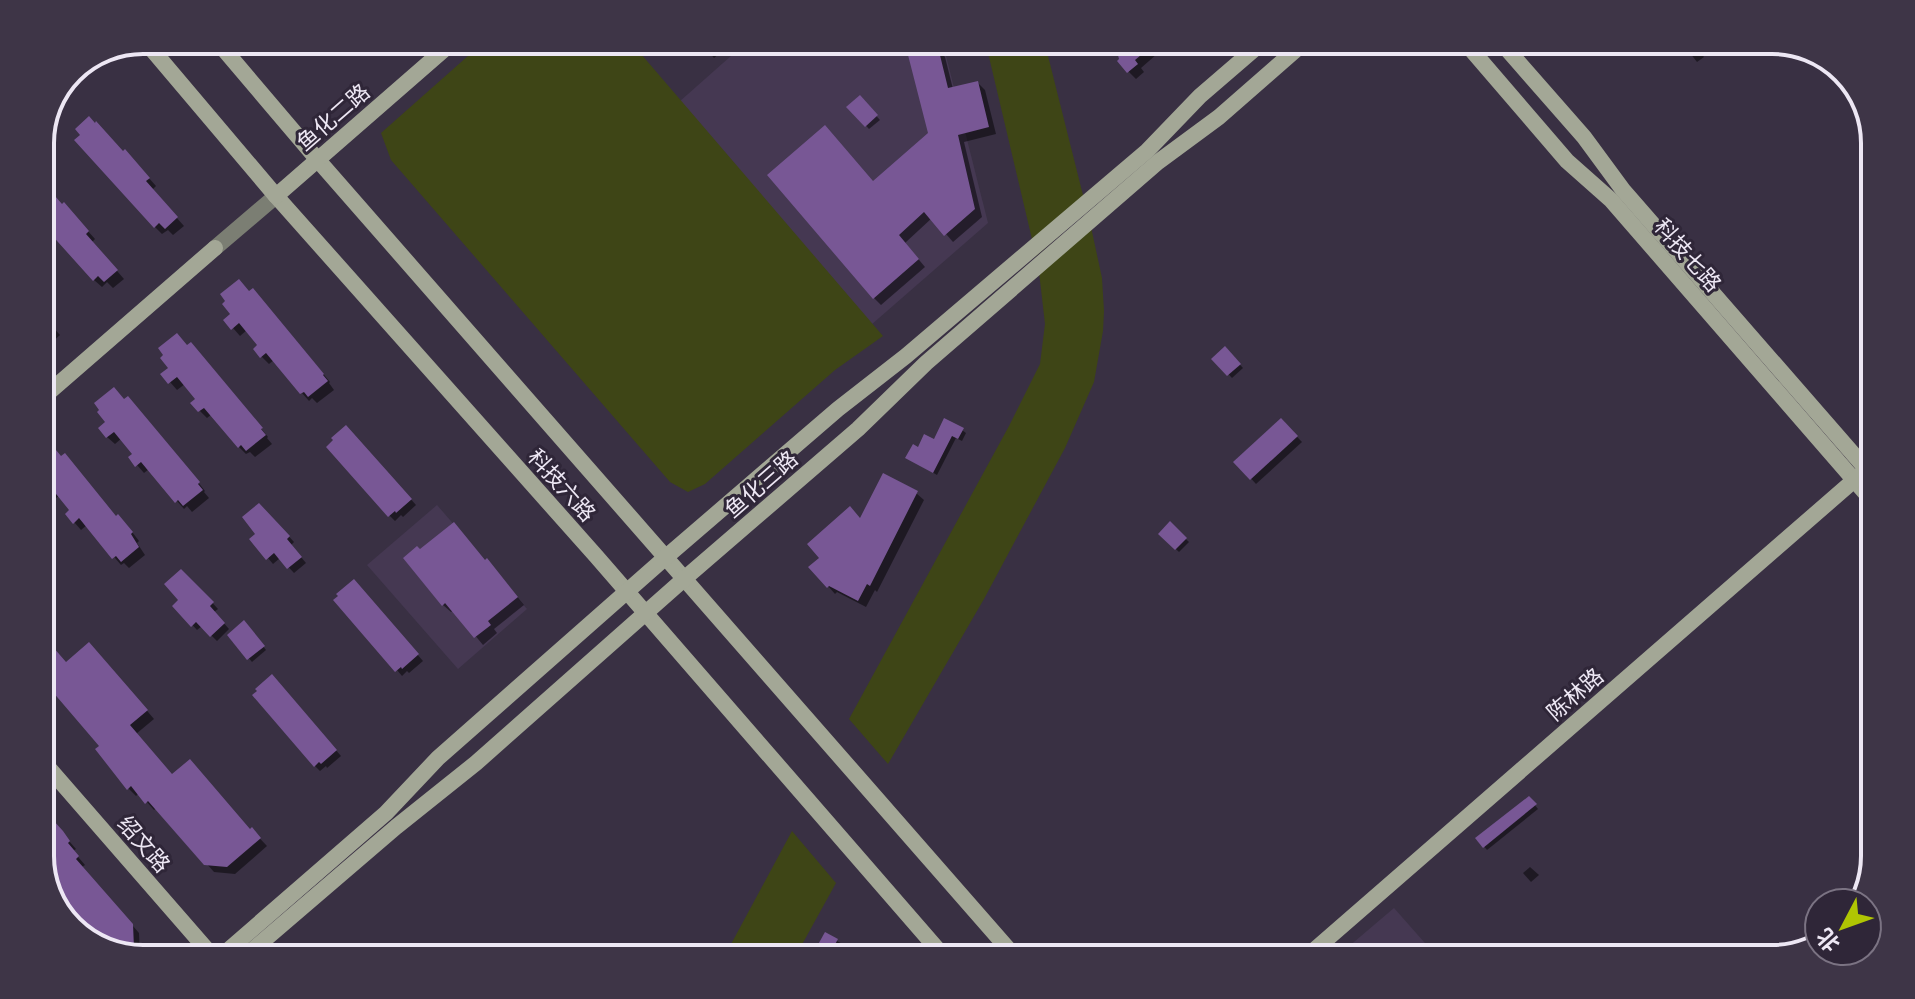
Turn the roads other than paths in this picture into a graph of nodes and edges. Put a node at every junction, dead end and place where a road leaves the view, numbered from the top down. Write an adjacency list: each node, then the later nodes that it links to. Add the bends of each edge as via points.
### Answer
1 (156, 54): 9 (street, 科技六路)
2 (228, 54): 8 (street, 科技六路)
3 (439, 54): 8 (street, 鱼化二路)
4 (1249, 54): 14 (street, 鱼化三路, via 1135,161)
5 (1291, 54): 15 (street, 鱼化三路, via 1158,162)
6 (1475, 54): 12 (street, 科技七路, via 1567,161 1611,200)
7 (1511, 54): 11 (street, 科技七路)
8 (317, 159): 9 (street, 鱼化二路); 14 (street, 科技六路)
9 (276, 196): 10 (street); 16 (street, 科技六路)
10 (54, 388)
11 (1861, 465)
12 (1861, 466)
13 (1861, 479): 24 (street, 陈林路)
14 (666, 557): 15 (street, 科技六路); 16 (street, 鱼化三路)
15 (684, 579): 17 (street, 鱼化三路); 23 (street, 科技六路)
16 (627, 593): 17 (street, 科技六路); 20 (street, 鱼化三路)
17 (645, 614): 21 (street, 鱼化三路); 22 (street, 科技六路)
18 (54, 774): 19 (street, 绍文路)
19 (204, 945)
20 (232, 945)
21 (258, 945)
22 (934, 945)
23 (1005, 945)
24 (1320, 945)

